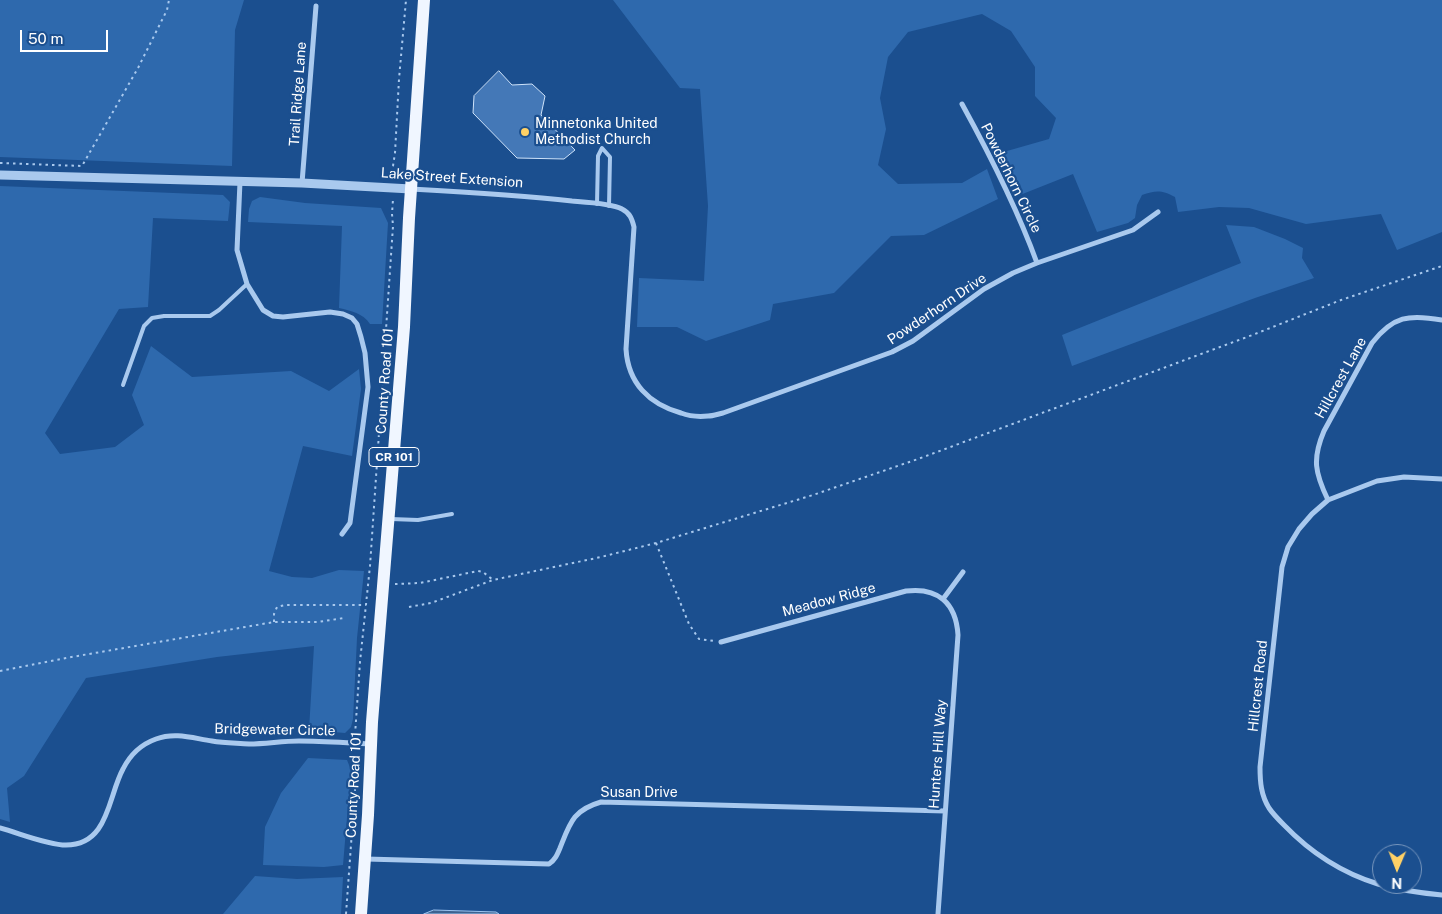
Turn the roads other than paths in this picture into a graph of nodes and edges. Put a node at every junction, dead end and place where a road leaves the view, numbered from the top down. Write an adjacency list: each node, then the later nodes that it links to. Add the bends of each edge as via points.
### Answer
1 (424, 0): 7 (main road, County Road 101 / CR 101)
2 (316, 6): 6 (street, Trail Ridge Lane)
3 (962, 104): 11 (street, Powderhorn Circle, via 1015,208)
4 (0, 175): 5 (street, Lake Street Extension)
5 (240, 182): 6 (street, Lake Street Extension); 12 (street, via 237,250)
6 (302, 183): 7 (street, Lake Street Extension)
7 (411, 188): 8 (street, Lake Street Extension); 19 (main road, County Road 101 / CR 101)
8 (597, 204): 9 (street, Lake Street Extension); 9 (lane, via 598,156 602,148 610,157)
9 (609, 206): 15 (street, Lake Street Extension, via 620,207 627,212 634,227 626,349 633,377 642,392 672,411 689,416)
10 (1158, 212): 11 (street, Powderhorn Drive, via 1132,230)
11 (1037, 263): 15 (street, Powderhorn Drive, via 984,289 913,341 892,352)
12 (247, 284): 14 (lane, via 210,316 152,318 144,326); 20 (street, via 263,310 273,316 330,312 343,314 357,324 365,352 368,387 350,523)
13 (1442, 320): 17 (street, Hillcrest Lane, via 1409,317 1395,321 1372,343 1319,443 1316,471)
14 (122, 385)
15 (724, 413)
16 (1442, 479): 17 (street, Hillcrest Road, via 1404,477 1377,481)
17 (1328, 500): 28 (street, Hillcrest Road, via 1299,529 1288,547 1282,567 1260,767 1264,797 1270,810 1291,832 1346,872 1411,892)
18 (452, 514): 19 (lane, via 418,520)
19 (388, 519): 24 (main road, County Road 101 / CR 101)
20 (342, 534)
21 (963, 572): 22 (street)
22 (943, 599): 23 (street, Meadow Ridge, via 919,589 906,591); 25 (street, Hunters Hill Way, via 952,609 958,635)
23 (720, 642)
24 (371, 744): 26 (street, Bridgewater Circle, via 297,741 252,744 170,735 142,746 131,757 122,770 100,827 79,843 53,843); 27 (main road, County Road 101 / CR 101)
25 (945, 811): 27 (street, Susan Drive, via 601,802 576,814 554,861 549,864); 30 (street, Hunters Hill Way)
26 (0, 828)
27 (365, 859): 29 (main road, County Road 101 / CR 101)
28 (1442, 894)
29 (362, 914)
30 (938, 914)

